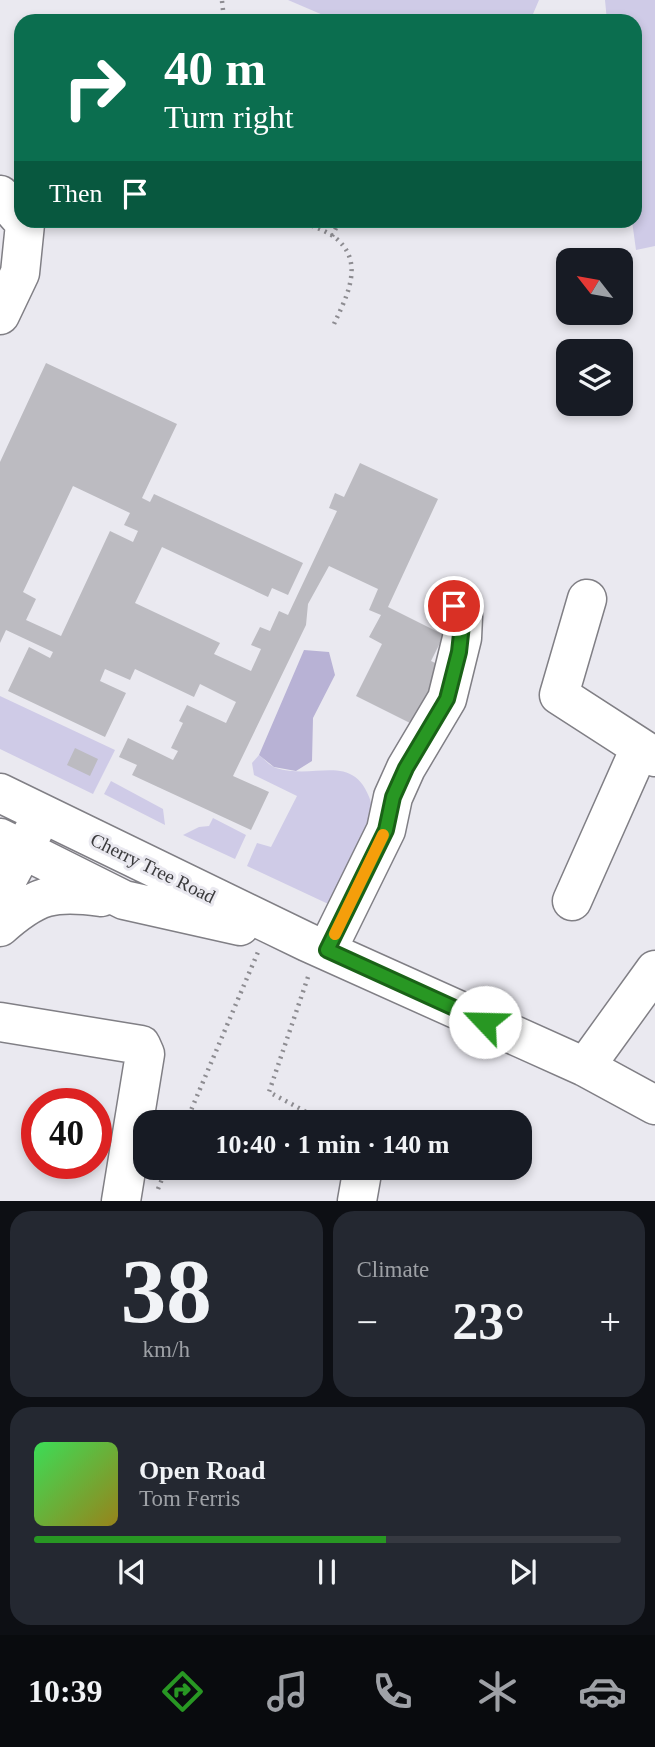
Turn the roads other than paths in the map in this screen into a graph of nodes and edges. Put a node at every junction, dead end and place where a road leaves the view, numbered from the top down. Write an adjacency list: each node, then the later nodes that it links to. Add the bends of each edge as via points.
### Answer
1 (0, 195): 2 (street)
2 (14, 211)
3 (24, 228): 4 (street, via 20,273)
4 (0, 315)
5 (587, 599): 7 (street, via 559,695)
6 (454, 606): 16 (street, via 463,616 462,638 447,699 406,768 386,830)
7 (647, 752): 13 (street)
8 (0, 793): 9 (street, Cherry Tree Road)
9 (51, 818): 10 (street); 16 (street, Cherry Tree Road)
10 (20, 849): 11 (street); 12 (street, Cherry Tree Road); 14 (street)
11 (0, 893)
12 (124, 900): 15 (street, via 54,893 24,907); 16 (street, Cherry Tree Road)
13 (572, 901)
14 (0, 922)
15 (0, 928)
16 (317, 946): 19 (street, Cherry Tree Road)
17 (655, 970): 19 (street)
18 (0, 1021): 22 (street, via 141,1045 145,1054)
19 (585, 1068): 20 (street, Cherry Tree Road)
20 (655, 1105)
21 (361, 1180): 23 (street)
22 (121, 1201)
23 (358, 1201)

